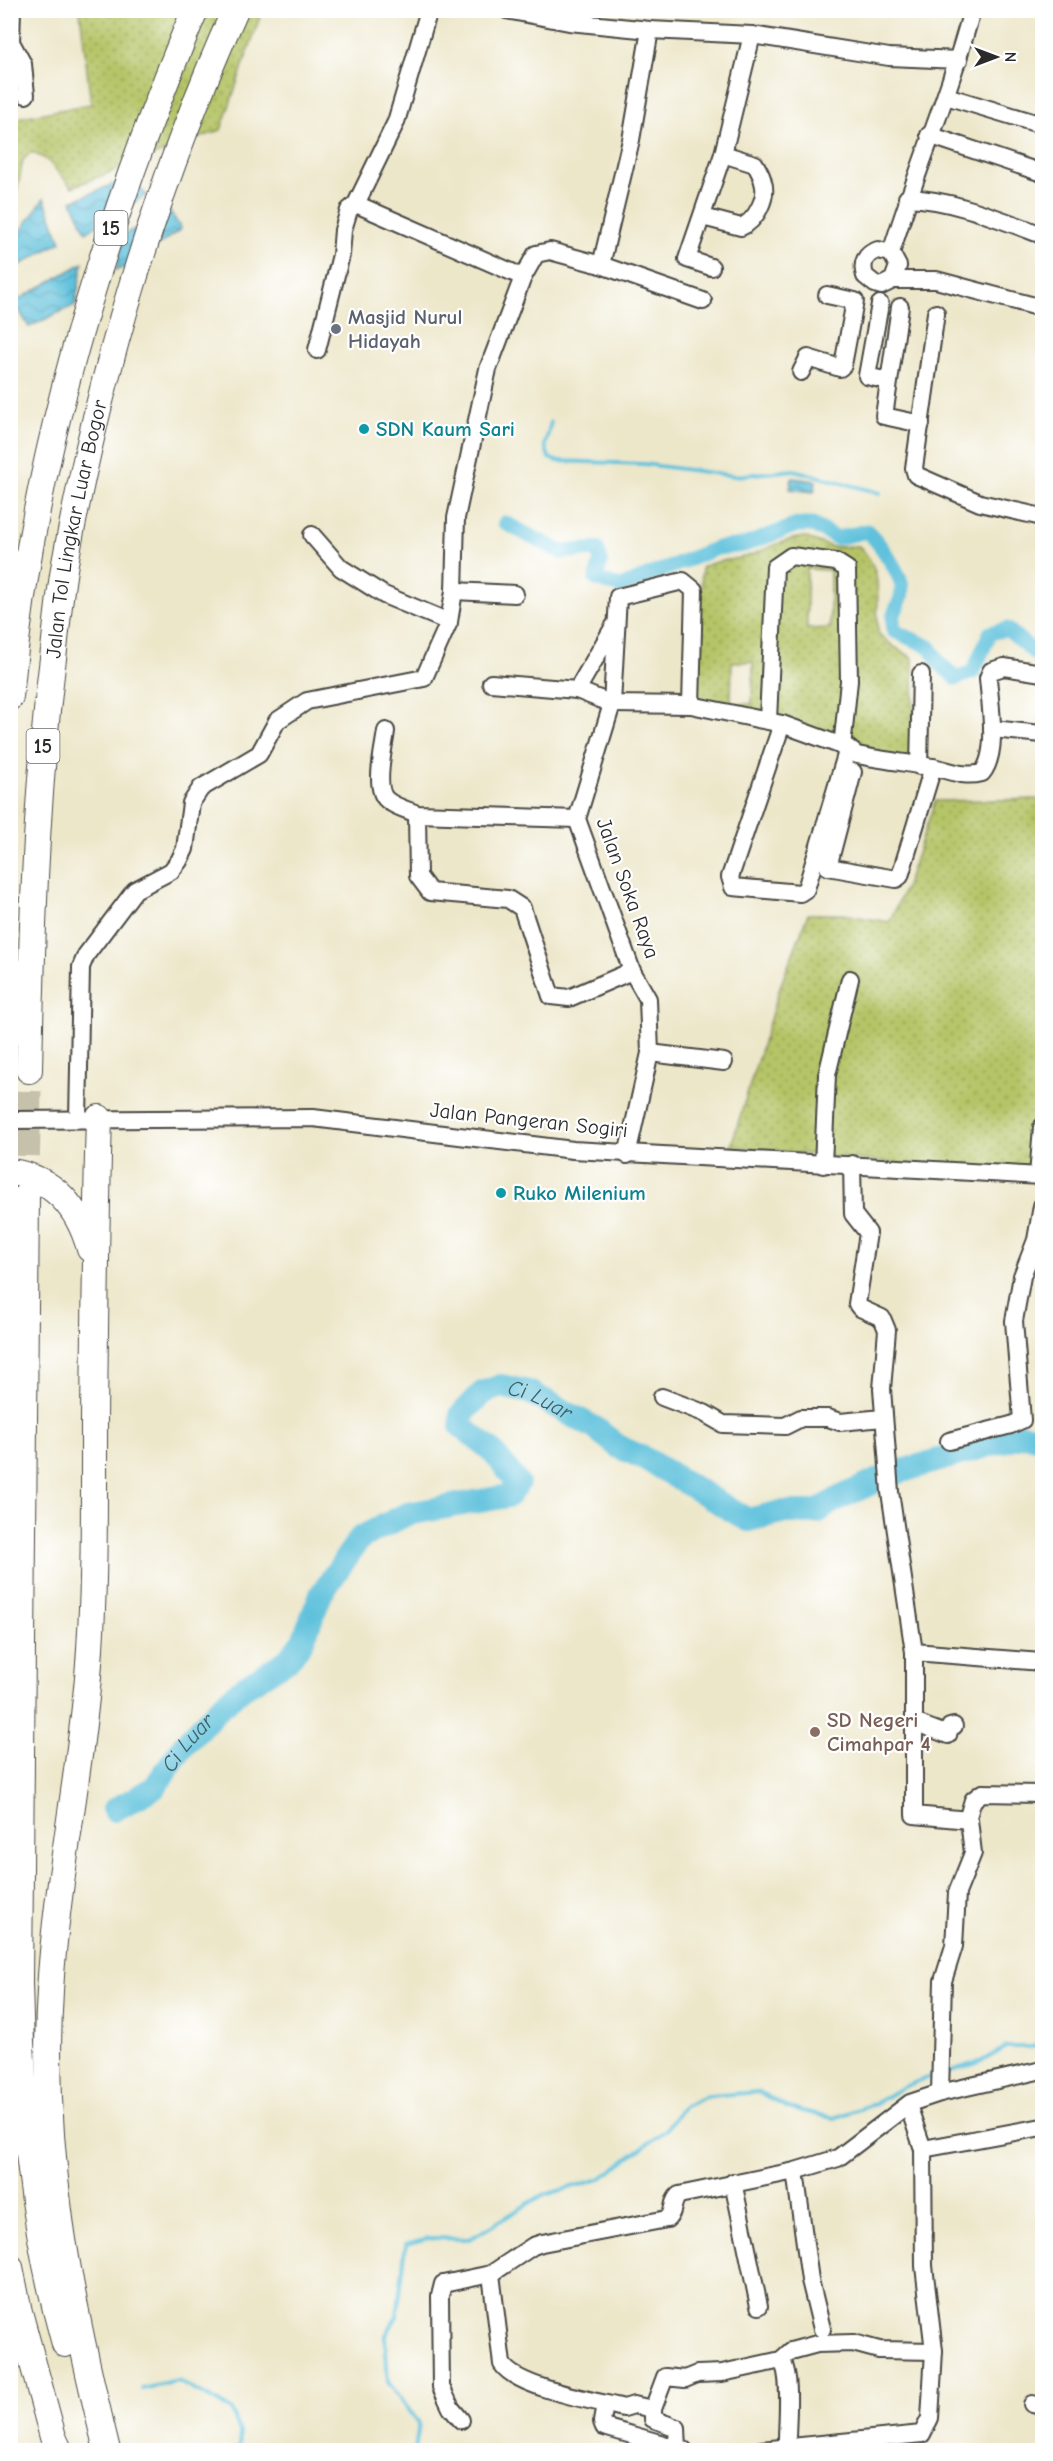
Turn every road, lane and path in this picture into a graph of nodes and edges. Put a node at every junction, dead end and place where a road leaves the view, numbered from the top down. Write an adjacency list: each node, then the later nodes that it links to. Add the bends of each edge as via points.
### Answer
1 (12, 10): 10 (street, via 11,42 23,64)
2 (195, 10): 47 (highway, Jalan Tol Lingkar Luar Bogor / 15, via 131,169 96,274 58,419 30,558)
3 (235, 10): 62 (highway, Jalan Tol Lingkar Luar Bogor / 15, via 128,292 93,425 64,565 37,809)
4 (429, 10): 17 (street, via 396,122)
5 (506, 10): 7 (street, via 569,22)
6 (972, 10): 9 (street)
7 (650, 30): 8 (street); 21 (street)
8 (752, 35): 9 (street, via 889,57); 14 (street)
9 (958, 60): 11 (street)
10 (26, 96)
11 (946, 96): 12 (street); 13 (street)
12 (1042, 125)
13 (929, 135): 15 (street); 16 (street)
14 (723, 154): 18 (street); 18 (street, via 755,164 764,184 759,210 741,227)
15 (1042, 173)
16 (908, 198): 19 (street, via 996,217); 20 (street)
17 (356, 204): 23 (street); 31 (street, via 349,210 343,230 341,255)
18 (702, 217): 22 (street, via 687,259)
19 (1042, 235)
20 (891, 253): 24 (street, via 898,266); 24 (street, via 872,252 863,262 863,269 875,284)
21 (601, 265): 23 (street, via 550,251 536,254); 26 (street)
22 (711, 267)
23 (523, 277): 39 (street, via 486,381 456,518)
24 (893, 280): 29 (street, via 936,280)
25 (827, 295): 32 (street, via 855,301)
26 (703, 301)
27 (880, 304): 33 (street)
28 (900, 307): 35 (street, via 893,369)
29 (1042, 308)
30 (936, 313): 36 (street)
31 (317, 350)
32 (844, 359): 33 (street); 34 (street, via 840,368 808,358)
33 (868, 362): 35 (street, via 867,376)
34 (801, 372)
35 (888, 381): 36 (street, via 884,416)
36 (921, 424): 37 (street, via 914,468 918,477 980,503)
37 (1042, 517)
38 (312, 535): 41 (street, via 341,567 384,595)
39 (454, 591): 40 (street); 41 (street)
40 (515, 594)
41 (449, 621): 63 (street, via 424,678 307,702 277,721 259,754 201,788 191,803 185,849 179,861 171,871 135,890 81,967)
42 (616, 622): 46 (street); 48 (street, Jalan Soka Raya); 49 (street, via 618,597 683,581 689,584 695,601)
43 (921, 674): 55 (street)
44 (1042, 674): 51 (street, via 1004,667 991,671 988,678)
45 (491, 683): 46 (street)
46 (577, 690): 48 (street)
47 (10, 697)
48 (612, 704): 49 (street); 57 (street, Jalan Soka Raya)
49 (691, 705): 50 (street)
50 (775, 722): 54 (street); 54 (street, via 730,885 800,893 806,889); 54 (street, via 776,567 791,556 836,562 847,569)
51 (992, 729): 53 (street); 55 (street, via 990,761 982,773 953,775)
52 (386, 731): 56 (street, via 379,789 386,800)
53 (1042, 734)
54 (849, 750): 55 (street); 55 (street, via 828,867 893,879 900,876)
55 (926, 767)
56 (417, 814): 57 (street); 58 (street, via 418,876 430,892 508,898 522,908 551,996 569,998)
57 (577, 819): 58 (street, Jalan Soka Raya)
58 (633, 971): 60 (street, Jalan Soka Raya, via 648,999)
59 (850, 979): 68 (street, via 827,1075)
60 (650, 1053): 61 (street); 66 (street, Jalan Soka Raya)
61 (724, 1062)
62 (29, 1070)
63 (88, 1118): 64 (street, Jalan Pangeran Sogiri); 66 (street, Jalan Pangeran Sogiri, via 313,1118); 73 (highway)
64 (10, 1120)
65 (1042, 1127): 70 (street)
66 (627, 1155): 68 (street, Jalan Pangeran Sogiri)
67 (852, 1164): 68 (street, Jalan Pangeran Sogiri); 70 (street, Jalan Pangeran Sogiri); 75 (street, via 853,1214 868,1233 857,1304 882,1318 887,1330)
68 (823, 1165)
69 (10, 1172): 73 (highway, via 35,1178 56,1189 73,1207 85,1229)
70 (1040, 1176)
71 (26, 1196): 104 (highway, via 21,2076 40,2242 81,2399)
72 (1042, 1206): 76 (street, via 1014,1321 1022,1420)
73 (95, 1270): 105 (highway, via 94,1570 89,1665 57,1906 48,2084 50,2146 61,2238 78,2332)
74 (662, 1397): 75 (street, via 723,1424 785,1426 801,1418 840,1422)
75 (883, 1418): 77 (street)
76 (950, 1441)
77 (914, 1652): 78 (street); 79 (street)
78 (1042, 1662)
79 (914, 1722): 80 (street, via 948,1736); 82 (street, via 914,1815)
80 (954, 1726)
81 (1042, 1794): 82 (street, via 982,1793 973,1800)
82 (967, 1820): 84 (street, via 973,1853 957,1893 954,1946 943,1981)
83 (1042, 2070): 84 (street)
84 (940, 2080): 85 (street)
85 (908, 2105): 87 (street); 88 (street, via 838,2158)
86 (1042, 2127): 87 (street)
87 (923, 2149): 95 (street, via 924,2266)
88 (795, 2171): 89 (street); 93 (street, via 810,2280)
89 (733, 2182): 91 (street, via 679,2195 667,2219 533,2246); 92 (street)
90 (10, 2267): 100 (highway)
91 (492, 2274): 97 (street, via 506,2371 561,2393); 99 (street, via 451,2280 441,2289 441,2387)
92 (759, 2306)
93 (822, 2330)
94 (10, 2345): 100 (highway)
95 (934, 2351): 96 (street, via 879,2350 854,2343 817,2344 791,2351); 102 (street, via 930,2418 922,2434)
96 (781, 2360): 98 (street, via 685,2379 665,2377); 101 (street, via 788,2384)
97 (605, 2404): 98 (street); 103 (street, via 604,2427)
98 (653, 2409): 103 (street, via 653,2419 677,2428)
99 (460, 2420)
100 (56, 2444)
101 (787, 2448): 102 (street); 106 (street)
102 (808, 2448)
103 (681, 2450)
104 (100, 2451)
105 (107, 2451)
106 (761, 2451)

